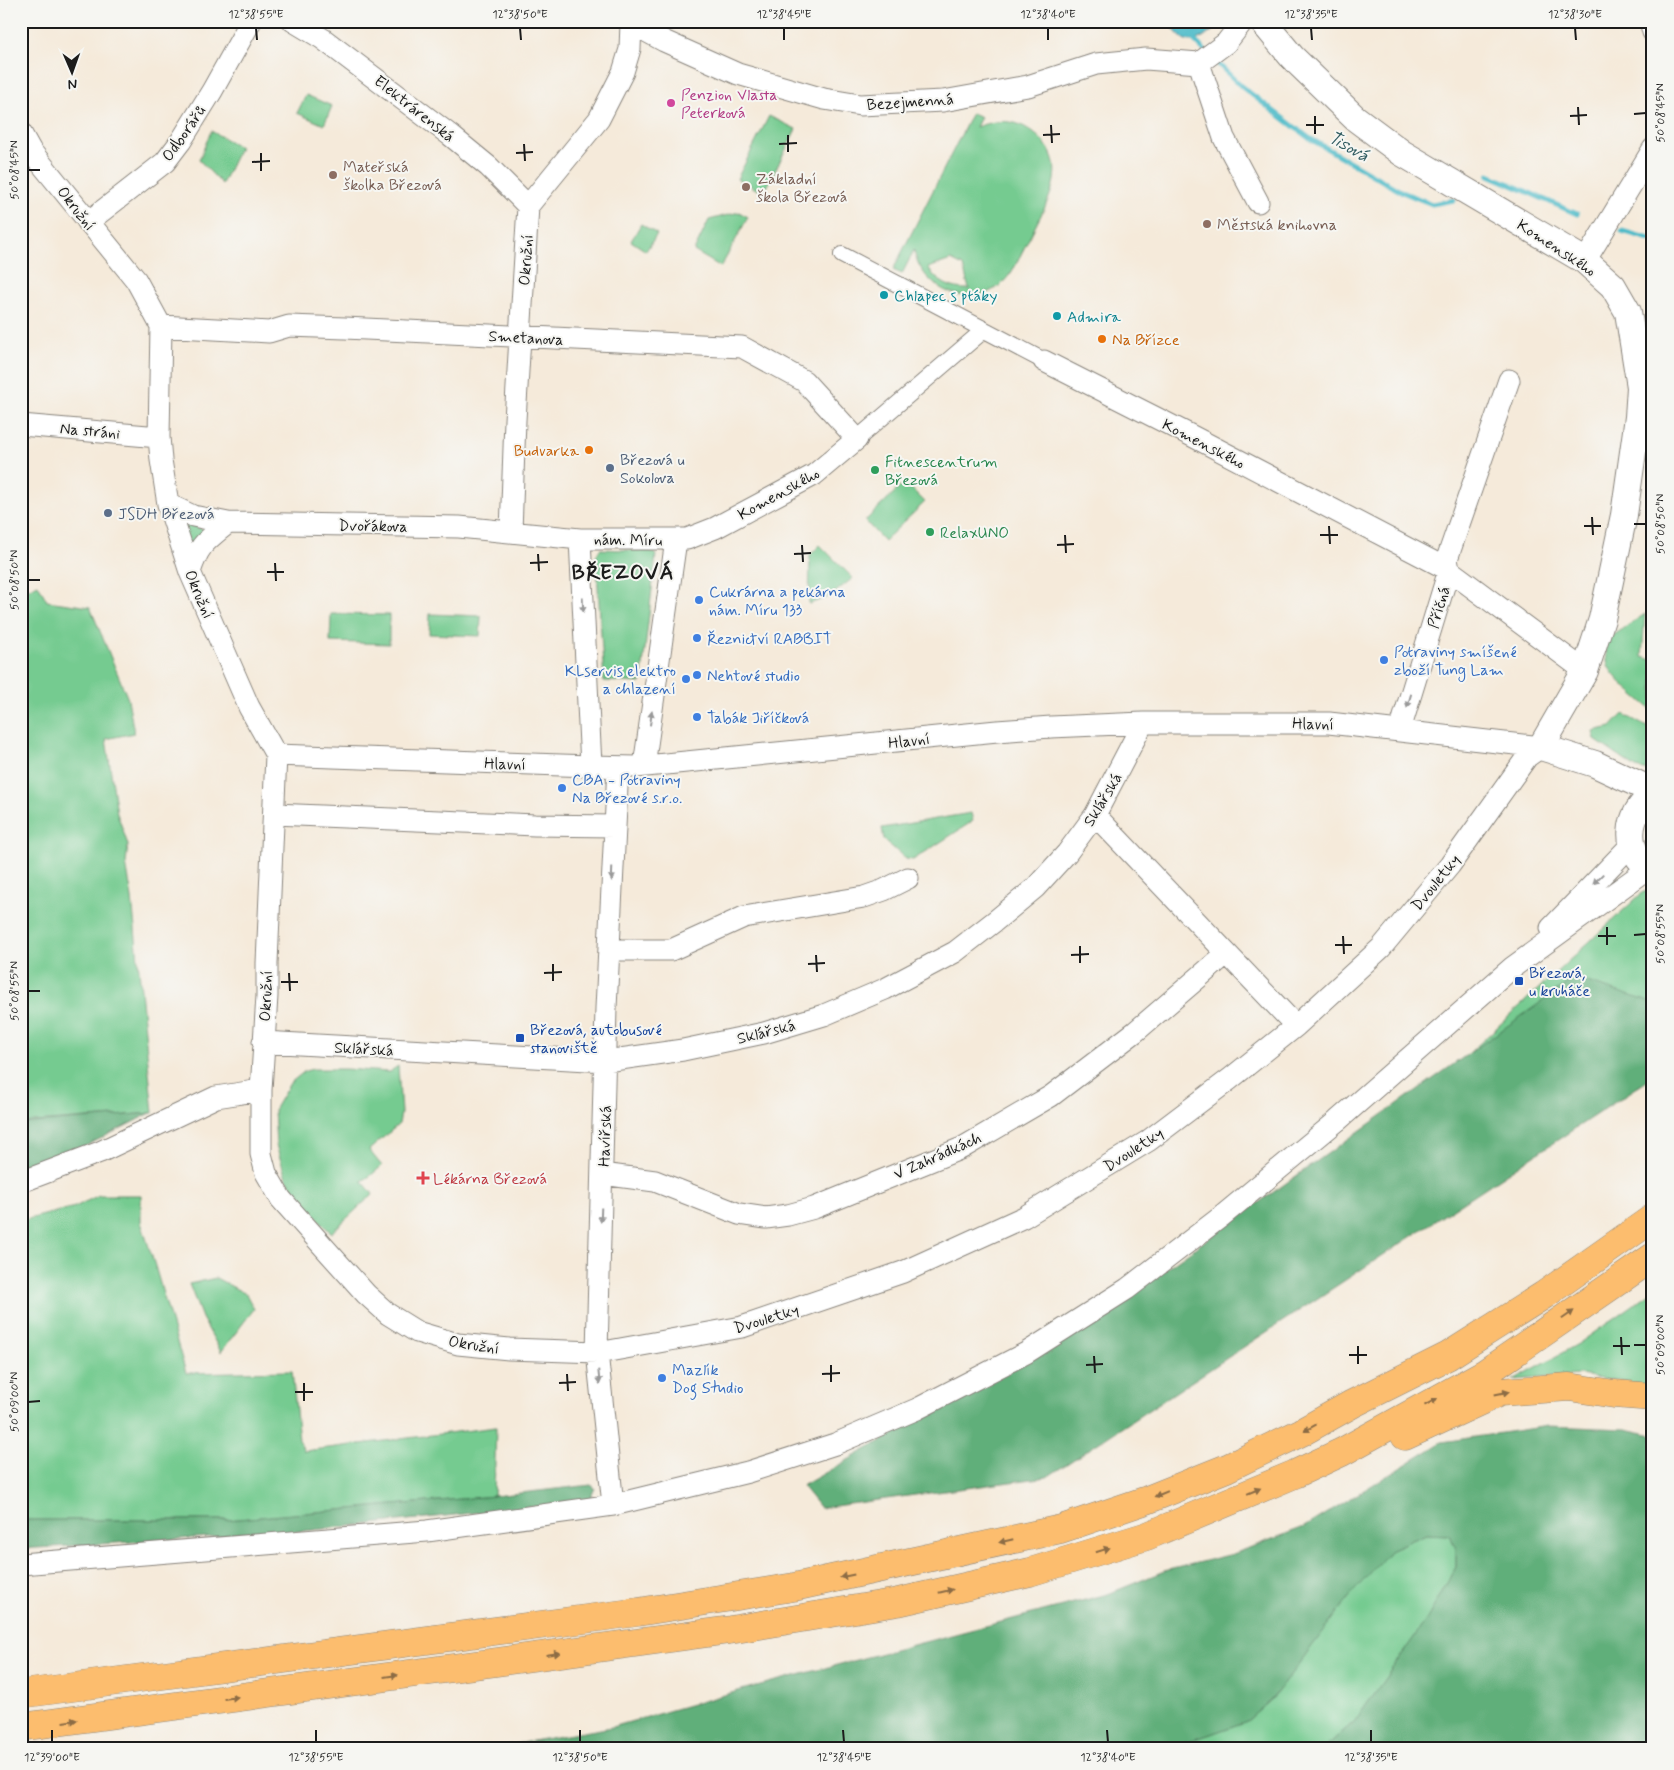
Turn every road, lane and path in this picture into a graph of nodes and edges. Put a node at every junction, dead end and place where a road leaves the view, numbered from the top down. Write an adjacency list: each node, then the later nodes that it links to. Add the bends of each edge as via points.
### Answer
1 (251, 21): 13 (street, Odborářů, via 212,91 166,162)
2 (293, 21): 12 (street, Elektrárenská, via 323,39 450,135 489,167)
3 (1243, 21): 8 (street, via 1226,44)
4 (1262, 21): 15 (street, Komenského, via 1292,57 1355,118 1402,153)
5 (1650, 21): 7 (street)
6 (630, 22): 8 (street, Bezejmenná, via 738,74 824,99 860,105 943,101 1028,86 1096,64 1146,59); 12 (street, via 630,49 623,72 600,118)
7 (1653, 32)
8 (1199, 63): 11 (street, via 1224,138)
9 (21, 133): 13 (street, Okružní)
10 (1653, 149): 15 (street)
11 (1258, 202)
12 (528, 206): 18 (street, Okružní)
13 (88, 222): 16 (street, Okružní, via 136,280)
14 (842, 255): 17 (street, Komenského)
15 (1585, 261): 31 (street, Komenského, via 1613,286 1628,312 1640,387 1624,515 1602,618)
16 (161, 326): 18 (street, Smetanova, via 269,332 298,326); 22 (street, Okružní)
17 (984, 330): 19 (street, Komenského); 23 (street, Komenského)
18 (520, 337): 23 (street, Smetanova, via 742,347 804,381); 26 (street, Okružní)
19 (1044, 361): 29 (street, Komenského)
20 (1510, 380): 29 (street, via 1447,559)
21 (21, 425): 22 (street, Na stráni)
22 (159, 437): 24 (street, Okružní)
23 (857, 439): 28 (street, Komenského, via 814,475 715,528 688,539)
24 (168, 504): 25 (street, Dvořákova, via 193,516); 30 (street, Okružní)
25 (228, 523): 26 (street, Dvořákova, via 459,527); 30 (street, via 204,542)
26 (511, 532): 27 (street, Dvořákova)
27 (580, 539): 28 (street, nám. Míru); 37 (street, nám. Míru, one-way to 37)
28 (676, 540): 38 (street, nám. Míru, one-way to 28)
29 (1449, 570): 31 (street, Komenského); 33 (street, Příčná, one-way to 33)
30 (190, 572): 35 (street, Okružní, via 249,707)
31 (1585, 672): 34 (street, Komenského)
32 (1143, 723): 33 (street, Hlavní, via 1311,722); 38 (street, Hlavní, via 997,731); 43 (street, Sklářská)
33 (1400, 730): 34 (street, Hlavní)
34 (1542, 747): 36 (street); 51 (street, Dvouletky, via 1527,757 1450,865 1381,948)
35 (276, 755): 37 (street, Hlavní); 42 (street, Okružní)
36 (1595, 764): 40 (street); 41 (street)
37 (591, 766): 39 (street, Hlavní)
38 (644, 766): 39 (street, Hlavní)
39 (618, 767): 44 (street, Havířská)
40 (1653, 790)
41 (1645, 803): 45 (street, via 1632,821)
42 (274, 814): 44 (street); 52 (street, Okružní)
43 (1095, 815): 49 (street); 53 (street, Sklářská, via 1034,888 955,952 920,972 824,1015 764,1033 683,1050)
44 (614, 826): 48 (street, Havířská, one-way to 48)
45 (1632, 844): 46 (street, via 1639,858); 50 (street, one-way to 50)
46 (1651, 869): 50 (street)
47 (908, 878): 48 (street, via 864,897 744,918 671,950)
48 (609, 950): 53 (street, Havířská)
49 (1226, 954): 51 (street); 55 (street, V Zahrádkách, via 1134,1032 1051,1096 962,1148 814,1208 766,1218 739,1214 655,1181)
50 (1513, 968): 64 (street, via 1222,1216 1127,1289 1026,1353 917,1409 835,1444 748,1472)
51 (1296, 1026): 60 (street, Dvouletky, via 1148,1141 1024,1217 903,1272 742,1327)
52 (263, 1042): 53 (street, Sklářská); 54 (street, Okružní)
53 (606, 1061): 55 (street, Havířská)
54 (261, 1090): 56 (street, via 216,1097 100,1152); 60 (street, Okružní, via 260,1154 280,1198 359,1287 388,1314 417,1332 458,1344)
55 (602, 1174): 60 (street, Havířská, one-way to 60)
56 (21, 1182)
57 (1653, 1200): 62 (highway, via 1484,1314 1373,1378)
58 (1653, 1218): 62 (highway, via 1544,1295 1448,1356)
59 (1653, 1257): 63 (highway, one-way to 59, via 1342,1452 1485,1372)
60 (597, 1352): 64 (street, Havířská, one-way to 64)
61 (1653, 1397): 63 (highway, one-way to 61, via 1350,1462 1500,1392 1569,1387)
62 (1352, 1404): 66 (highway, one-way to 66, via 1227,1468 1147,1500 1061,1529 939,1556 794,1587 638,1612)
63 (1295, 1474): 67 (highway, one-way to 63, via 730,1630 898,1602 1030,1572 1147,1536)
64 (613, 1505): 65 (street, via 427,1531)
65 (21, 1564)
66 (21, 1694)
67 (21, 1727)

